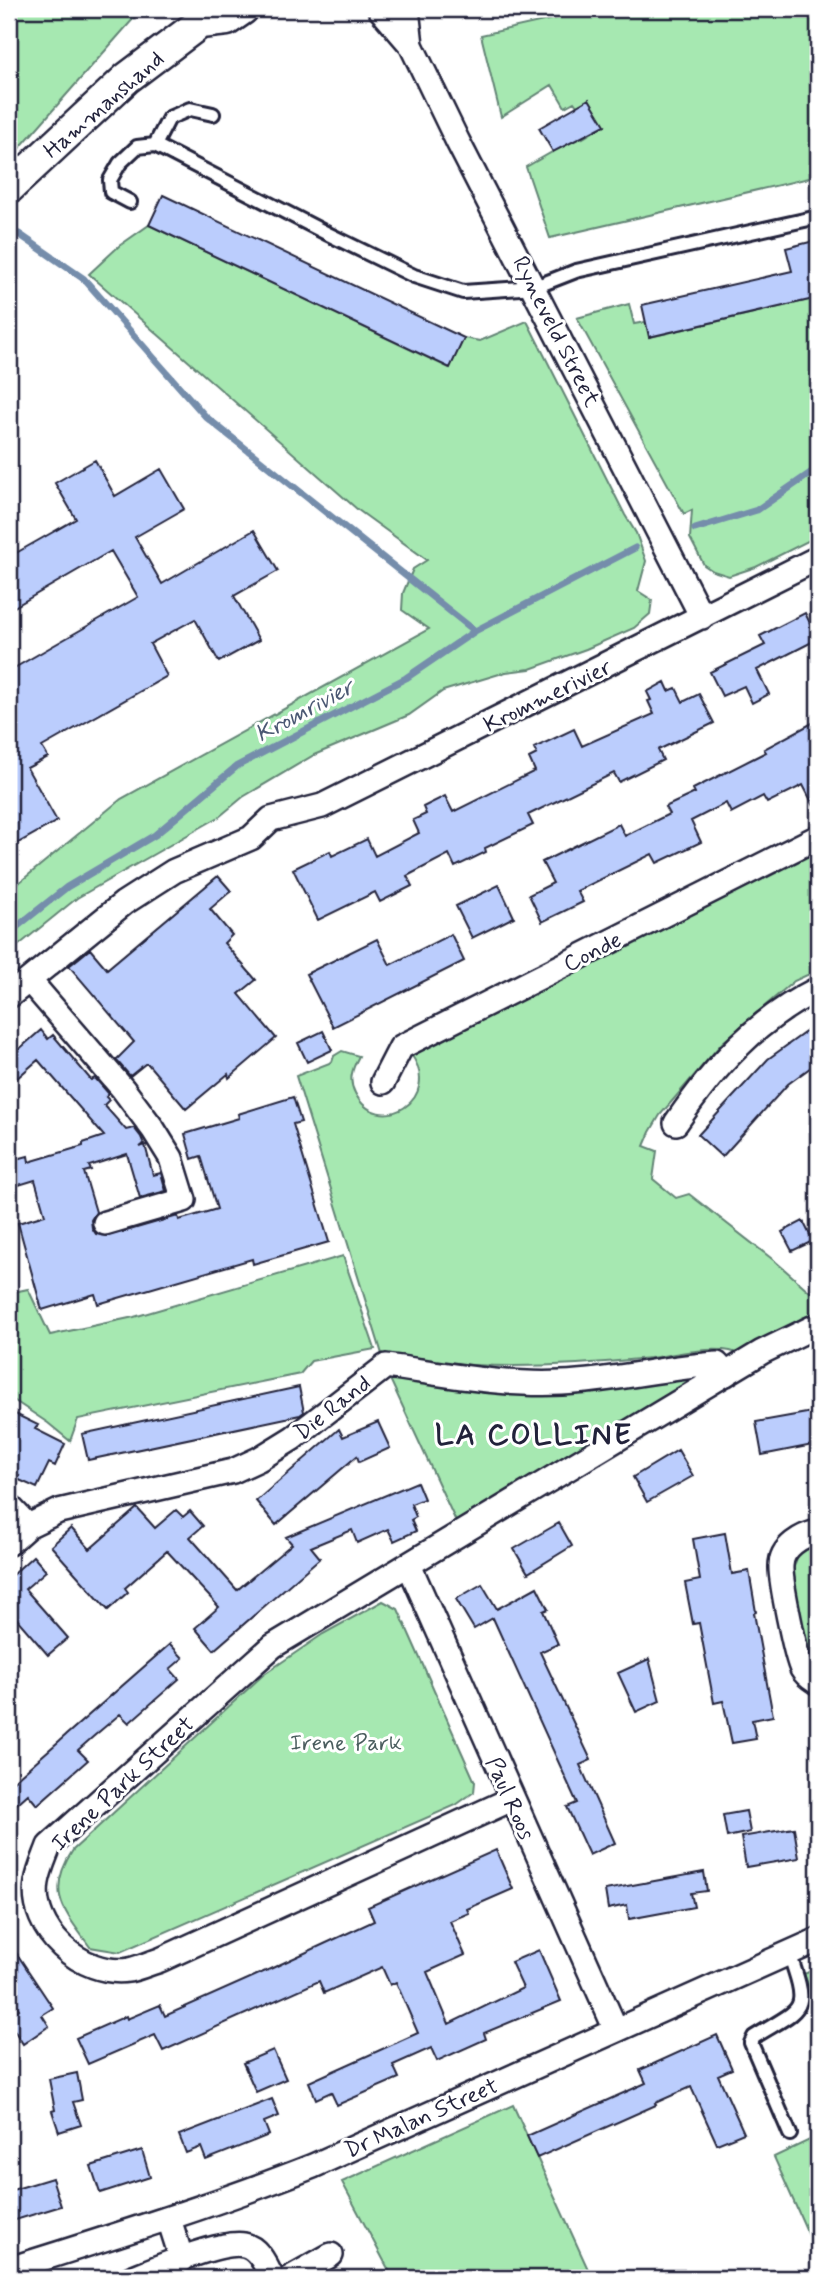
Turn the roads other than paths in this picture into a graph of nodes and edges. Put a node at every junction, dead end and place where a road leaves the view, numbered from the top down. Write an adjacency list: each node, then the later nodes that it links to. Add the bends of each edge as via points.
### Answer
1 (243, 9): 4 (street, Hammanshand, via 227,20)
2 (380, 9): 5 (street, Ryneveld Street)
3 (407, 9): 5 (street, Ryneveld Street)
4 (203, 16): 8 (street, Hammanshand, via 127,78)
5 (411, 46): 11 (street, Ryneveld Street)
6 (214, 114): 7 (lane, via 190,109 169,118)
7 (155, 145): 9 (lane, via 136,147 110,180 111,192); 11 (lane, via 414,276 463,292)
8 (9, 188)
9 (130, 202)
10 (818, 217): 11 (lane, via 576,271)
11 (535, 287): 13 (street, Ryneveld Street)
12 (818, 558): 13 (street, Krommerivier)
13 (702, 617): 15 (street, Krommerivier, via 322,806 271,819 251,838 174,871 124,903)
14 (818, 837): 18 (street, Conde, via 401,1047)
15 (29, 980): 17 (street); 20 (street, via 123,1089 172,1158 184,1200)
16 (818, 989): 19 (street, via 758,1026 701,1086)
17 (9, 996)
18 (383, 1082)
19 (676, 1123)
20 (105, 1223)
21 (818, 1325): 22 (street, Irene Park Street)
22 (726, 1374): 24 (street, Die Rand, via 717,1364 562,1383 513,1382 386,1366 259,1460 233,1471 59,1511); 27 (street, Irene Park Street)
23 (9, 1506): 24 (street)
24 (28, 1526): 26 (street, Die Rand)
25 (818, 1532): 28 (street, via 788,1548 780,1565 797,1655 807,1676)
26 (9, 1543)
27 (409, 1565): 29 (street, Paul Roos); 29 (street, Irene Park Street, via 273,1646 49,1846 37,1883 38,1911 51,1935 73,1956 98,1968 128,1970 160,1960)
28 (818, 1683)
29 (512, 1800): 32 (street, Paul Roos)
30 (818, 1940): 31 (street, Dr Malan Street)
31 (789, 1953): 32 (street, Dr Malan Street); 33 (lane, via 802,1999 796,2011 751,2043)
32 (615, 2030): 34 (street, Dr Malan Street, via 313,2166)
33 (790, 2134)
34 (169, 2219): 36 (street); 37 (street, Dr Malan Street)
35 (331, 2255): 40 (street)
36 (182, 2260): 38 (street); 39 (street, via 244,2245 254,2250)
37 (11, 2267)
38 (131, 2278)
39 (272, 2278)
40 (290, 2278)

